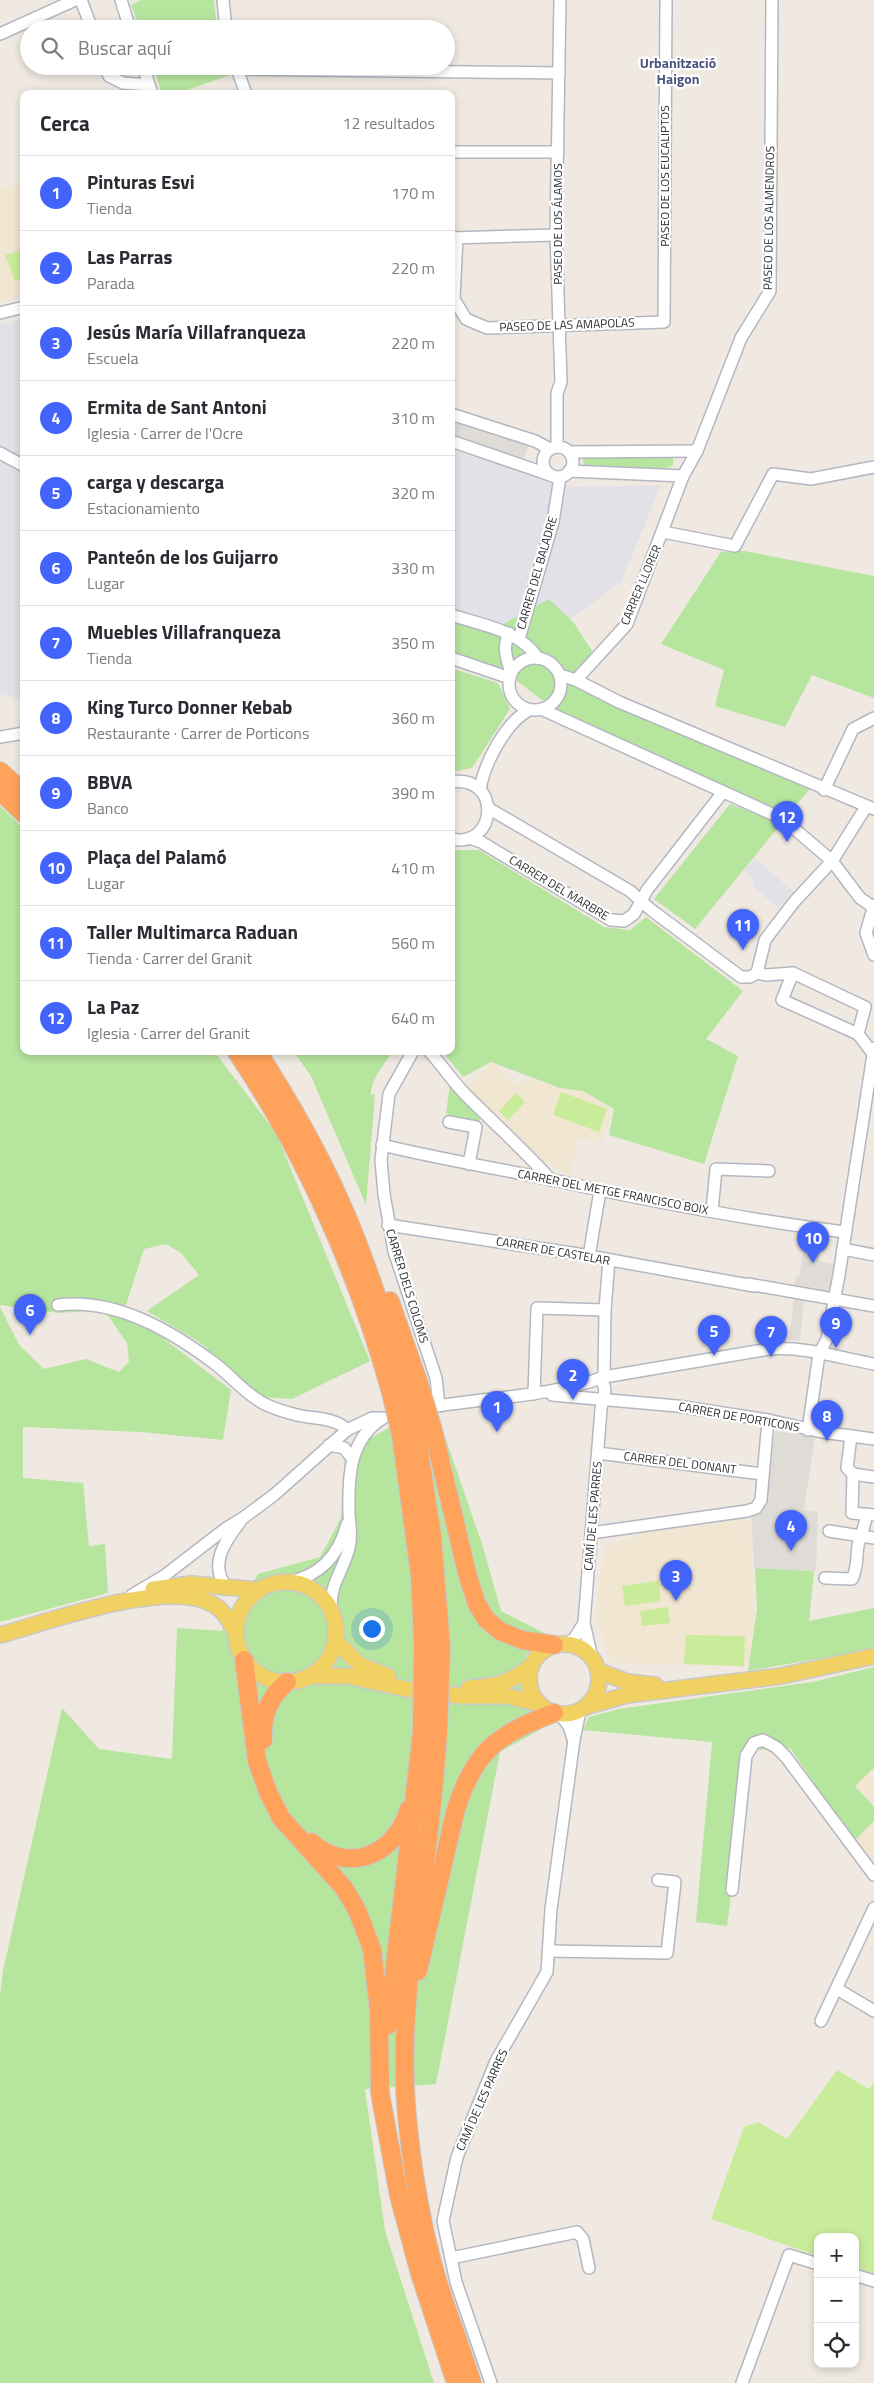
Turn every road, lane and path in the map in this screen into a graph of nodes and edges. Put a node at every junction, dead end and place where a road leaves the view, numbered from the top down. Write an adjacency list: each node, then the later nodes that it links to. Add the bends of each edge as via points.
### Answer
1 (75, 0): 8 (street)
2 (81, 0): 9 (street)
3 (121, 0): 10 (street)
4 (223, 0): 11 (street)
5 (560, 0): 15 (street, PASEO DE LOS ÁLAMOS)
6 (666, 0): 28 (street, PASEO DE LOS EUCALIPTOS)
7 (772, 0): 33 (street, PASEO DE LOS ALMENDROS, via 770,291 741,338)
8 (31, 20)
9 (89, 20)
10 (127, 20)
11 (225, 20)
12 (20, 25): 13 (street)
13 (0, 34)
14 (455, 71): 15 (street)
15 (559, 72): 22 (street, PASEO DE LOS ÁLAMOS)
16 (109, 75): 19 (street, via 123,84)
17 (146, 75): 19 (street)
18 (239, 75): 20 (street)
19 (151, 89)
20 (244, 90)
21 (455, 152): 22 (street)
22 (558, 152): 23 (street, PASEO DE LOS ÁLAMOS)
23 (556, 235): 24 (street); 29 (street, PASEO DE LOS ÁLAMOS)
24 (455, 238)
25 (455, 301): 29 (street, PASEO DE LAS AMAPOLAS, via 466,319 487,328)
26 (20, 307): 27 (street)
27 (0, 313)
28 (664, 322): 29 (street, PASEO DE LAS AMAPOLAS)
29 (559, 325): 32 (street, PASEO DE LOS ÁLAMOS, via 561,382 557,393)
30 (455, 415): 32 (street)
31 (455, 442): 38 (street)
32 (554, 448): 34 (street); 38 (street, via 543,461 545,470)
33 (697, 451): 34 (street); 39 (street, PASEO DE LOS ALMENDROS)
34 (569, 452): 38 (street, via 573,464)
35 (0, 453): 36 (street)
36 (20, 464)
37 (874, 468): 40 (street, via 811,479 773,474 735,546)
38 (561, 475): 39 (street); 42 (street, CARRER DEL BALADRE, via 553,522)
39 (683, 476): 40 (street, CARRER LLORER)
40 (663, 532): 47 (street, CARRER LLORER, via 627,624)
41 (455, 616): 42 (street)
42 (514, 636): 43 (street, via 532,649); 46 (street, CARRER DEL BALADRE, via 505,641)
43 (538, 658): 45 (street, via 555,667); 46 (street, via 517,665)
44 (455, 659): 46 (street)
45 (560, 675): 47 (street); 49 (street, via 562,685 557,699)
46 (511, 676): 48 (street, via 510,691)
47 (576, 680): 61 (street, via 619,702)
48 (515, 700): 50 (street); 52 (street)
49 (541, 709): 50 (street); 63 (street)
50 (529, 710): 52 (street)
51 (874, 718): 61 (street, via 853,729)
52 (514, 720): 56 (street)
53 (20, 734): 54 (street)
54 (0, 737)
55 (0, 770): 59 (highway)
56 (484, 770): 58 (street); 60 (street)
57 (455, 782): 58 (street)
58 (465, 782): 60 (street)
59 (20, 789)
60 (480, 790): 64 (street)
61 (824, 790): 65 (street)
62 (0, 791): 66 (highway)
63 (722, 792): 69 (street, via 783,819); 70 (street)
64 (488, 808): 67 (street, via 486,823); 70 (street)
65 (870, 808): 69 (street)
66 (20, 810)
67 (470, 838): 68 (street); 70 (street, CARRER DEL MARBRE, via 611,920 624,921 634,914)
68 (455, 839)
69 (832, 862): 71 (street, via 860,898); 73 (street, via 794,902 765,940)
70 (641, 900): 73 (street, via 741,977)
71 (874, 906): 72 (street, via 866,933)
72 (874, 955)
73 (757, 973): 74 (street)
74 (793, 973): 75 (street, via 866,1007); 75 (street, via 782,1000)
75 (858, 1034): 76 (street)
76 (874, 1052): 89 (street)
77 (239, 1055): 101 (highway, via 272,1106 323,1203)
78 (258, 1055): 101 (highway, via 307,1135 341,1204 376,1294)
79 (411, 1055): 82 (street, CARRER DELS COLOMS, via 389,1094)
80 (433, 1055): 85 (street, via 464,1093 522,1147)
81 (449, 1122): 83 (street, via 476,1127)
82 (382, 1145): 83 (street, CARRER DEL METGE FRANCISCO BOIX); 88 (street, CARRER DELS COLOMS)
83 (470, 1164): 85 (street, CARRER DEL METGE FRANCISCO BOIX)
84 (769, 1171): 87 (street, via 716,1169)
85 (551, 1180): 86 (street, CARRER DEL METGE FRANCISCO BOIX)
86 (600, 1191): 87 (street, CARRER DEL METGE FRANCISCO BOIX); 92 (street)
87 (712, 1211): 89 (street, CARRER DEL METGE FRANCISCO BOIX)
88 (388, 1225): 92 (street, CARRER DE CASTELAR); 102 (street, CARRER DELS COLOMS, via 403,1282 436,1378 435,1406)
89 (845, 1232): 90 (street)
90 (843, 1249): 91 (street); 94 (street)
91 (874, 1255)
92 (589, 1256): 93 (street, CARRER DE CASTELAR)
93 (609, 1260): 94 (street, CARRER DE CASTELAR); 97 (street)
94 (834, 1298): 96 (street, CARRER DE CASTELAR); 98 (street, via 826,1344)
95 (58, 1305): 105 (street, via 78,1302 135,1316 166,1331 215,1364 258,1401 296,1415 340,1424)
96 (874, 1306)
97 (605, 1310): 100 (street); 102 (street, via 537,1308)
98 (819, 1354): 99 (street); 100 (street, via 769,1349); 106 (street)
99 (874, 1364)
100 (598, 1380): 102 (street); 103 (street); 103 (street, via 605,1384)
101 (404, 1385): 107 (highway, bridge); 107 (highway, bridge)
102 (536, 1394): 103 (street, CARRER DE PORTICONS)
103 (598, 1401): 104 (street, CARRER DE PORTICONS, via 677,1406); 111 (street, CAMÍ DE LES PARRES)
104 (768, 1420): 106 (street, CARRER DE PORTICONS); 113 (street)
105 (347, 1430): 110 (street); 112 (street, via 372,1418 383,1418 369,1428)
106 (808, 1430): 108 (street, CARRER DE PORTICONS)
107 (417, 1433): 132 (highway, via 477,1604 486,1619 500,1631 522,1640); 143 (highway, bridge, via 433,1543)
108 (851, 1436): 109 (street, CARRER DE PORTICONS); 114 (street, via 847,1468)
109 (874, 1439)
110 (329, 1445): 112 (street, via 344,1448); 118 (street, via 292,1480)
111 (598, 1453): 113 (street, CARRER DEL DONANT); 120 (street, CAMÍ DE LES PARRES)
112 (352, 1458): 117 (street)
113 (762, 1474): 120 (street, via 759,1505 747,1512)
114 (853, 1474): 115 (street); 116 (street, via 852,1513)
115 (874, 1477)
116 (870, 1514): 121 (street)
117 (349, 1515): 123 (street, via 342,1541 324,1567 309,1576); 127 (street, via 352,1532 349,1550 334,1581)
118 (243, 1518): 124 (street, via 219,1556 218,1573); 126 (street)
119 (829, 1532): 121 (street)
120 (592, 1533): 128 (street, CAMÍ DE LES PARRES)
121 (868, 1537): 122 (street, via 859,1544 852,1579)
122 (824, 1578)
123 (288, 1582): 125 (main road); 127 (main road, via 304,1585 318,1593)
124 (226, 1587): 125 (main road); 126 (main road, via 205,1584 163,1587)
125 (258, 1590): 129 (main road, via 244,1604)
126 (128, 1598): 129 (main road, via 170,1596 210,1603 220,1609); 130 (main road)
127 (331, 1610): 131 (main road)
128 (584, 1623): 132 (street, via 574,1639); 135 (street, CAMÍ DE LES PARRES)
129 (236, 1632): 134 (main road)
130 (0, 1635)
131 (335, 1640): 136 (main road, via 352,1658 370,1670 432,1687 500,1684 516,1679); 137 (main road, via 327,1661)
132 (560, 1644): 135 (main road, via 580,1648); 136 (main road, via 541,1652)
133 (874, 1656): 139 (main road, via 789,1674)
134 (244, 1660): 138 (main road, via 263,1676); 155 (highway, via 257,1761 268,1792 281,1818 344,1888 357,1910 372,1949 379,2011 380,2092)
135 (595, 1664): 139 (main road, via 628,1682); 141 (main road, via 598,1690)
136 (532, 1665): 140 (main road, via 530,1689)
137 (310, 1676): 138 (main road); 140 (main road, via 347,1676 411,1690 462,1696 507,1696)
138 (287, 1682): 145 (highway, via 271,1698 266,1709 263,1734 267,1770 278,1801 297,1828 317,1848 346,1858 379,1851 400,1831)
139 (684, 1687): 141 (main road, via 626,1695)
140 (538, 1703): 142 (main road)
141 (584, 1708): 142 (main road); 144 (street, CAMÍ DE LES PARRES)
142 (557, 1714): 144 (street, via 569,1726); 152 (highway, via 532,1722 496,1742 473,1766 464,1783 417,1974)
143 (430, 1733): 145 (highway); 152 (highway, via 431,1814)
144 (574, 1740): 150 (street, CAMÍ DE LES PARRES, via 551,1909)
145 (418, 1780): 155 (highway, via 390,2004)
146 (874, 1875): 148 (street, via 786,1757 763,1740 754,1743 746,1756)
147 (658, 1880): 150 (street, via 675,1882 667,1953)
148 (732, 1890)
149 (874, 1908): 151 (street)
150 (549, 1951): 156 (street, CAMÍ DE LES PARRES, via 547,1972 496,2062 457,2157 443,2221)
151 (837, 1989): 153 (street); 154 (street)
152 (406, 2002): 162 (highway, via 404,2061 413,2169 436,2275)
153 (874, 2011)
154 (821, 2021)
155 (387, 2123): 161 (highway, via 408,2235)
156 (451, 2258): 158 (street, via 576,2232 583,2239); 163 (street, CAMÍ DE LES PARRES, via 456,2282)
157 (814, 2263): 164 (street, via 789,2255)
158 (589, 2268)
159 (859, 2277): 160 (street)
160 (874, 2281)
161 (456, 2383)
162 (472, 2383)
163 (491, 2383)
164 (742, 2383)

